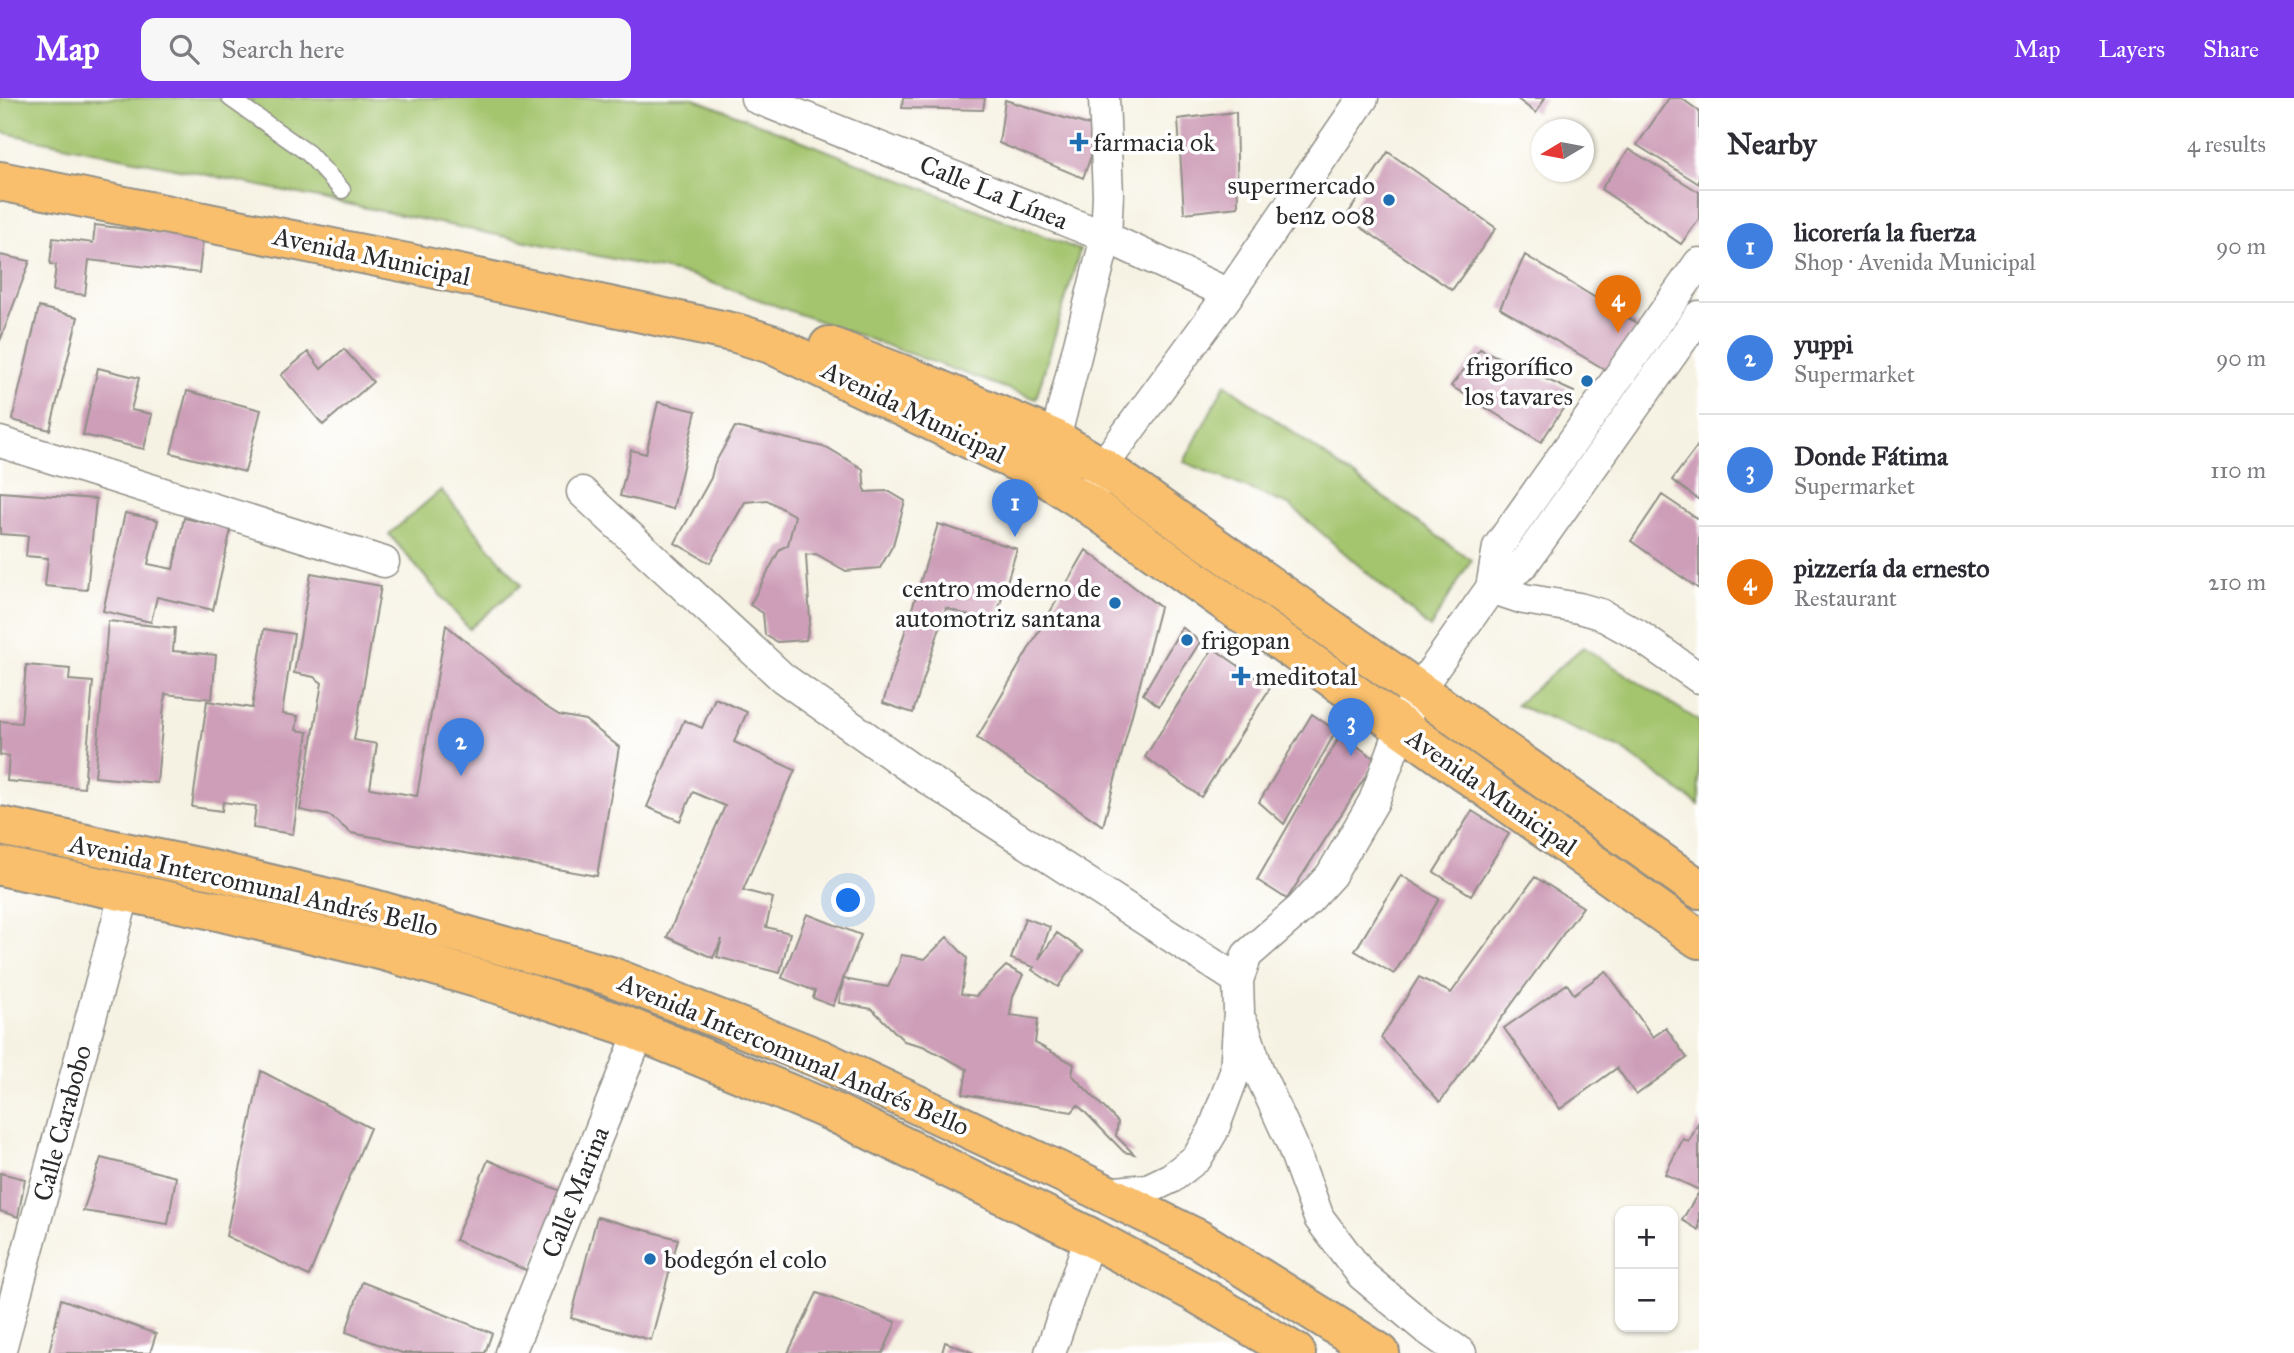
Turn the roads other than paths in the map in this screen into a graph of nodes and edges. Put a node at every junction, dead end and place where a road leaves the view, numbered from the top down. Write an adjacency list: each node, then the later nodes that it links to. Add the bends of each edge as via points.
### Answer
1 (230, 98): 7 (lane, via 308,153)
2 (756, 98): 8 (street, Calle La Línea)
3 (1104, 98): 8 (street)
4 (1363, 98): 11 (street)
5 (0, 161): 10 (highway, Avenida Municipal, via 422,248)
6 (0, 181): 10 (highway, Avenida Municipal)
7 (342, 190)
8 (1107, 237): 11 (street, Calle La Línea); 14 (street)
9 (1699, 263): 19 (street, via 1499,547)
10 (588, 290): 14 (highway, Avenida Municipal, via 728,309 917,380)
11 (1229, 294): 15 (street)
12 (1699, 316): 19 (street, via 1522,566)
13 (0, 442): 18 (street)
14 (1047, 456): 15 (highway, Avenida Municipal); 17 (highway, Avenida Municipal)
15 (1102, 467): 17 (street); 21 (highway, Avenida Municipal)
16 (582, 492): 28 (street, via 783,678 909,767)
17 (1088, 504): 22 (highway, Avenida Municipal)
18 (384, 562)
19 (1491, 588): 20 (street, via 1600,614); 21 (street)
20 (1699, 678)
21 (1418, 691): 22 (street); 25 (highway, Avenida Municipal)
22 (1401, 727): 27 (highway, Avenida Municipal); 28 (street, via 1374,801 1332,876 1247,955)
23 (0, 826): 31 (highway, Avenida Intercomunal Andrés Bello, via 374,909 610,976 818,1058)
24 (0, 866): 26 (highway, Avenida Intercomunal Andrés Bello)
25 (1699, 889)
26 (125, 892): 30 (highway, Avenida Intercomunal Andrés Bello, via 384,951); 33 (street, Calle Carabobo)
27 (1699, 939)
28 (1238, 980): 29 (street)
29 (1239, 1012): 31 (street, via 1235,1072 1213,1131 1197,1158 1148,1189); 38 (street, via 1319,1218 1362,1275)
30 (640, 1031): 32 (highway, Avenida Intercomunal Andrés Bello, via 831,1111); 34 (street, Calle Marina)
31 (1105, 1193): 37 (highway, Avenida Intercomunal Andrés Bello, via 1198,1239)
32 (1090, 1237): 35 (street); 36 (highway, Avenida Intercomunal Andrés Bello)
33 (0, 1353)
34 (510, 1353)
35 (1050, 1353)
36 (1296, 1353)
37 (1380, 1353)
38 (1461, 1353)

